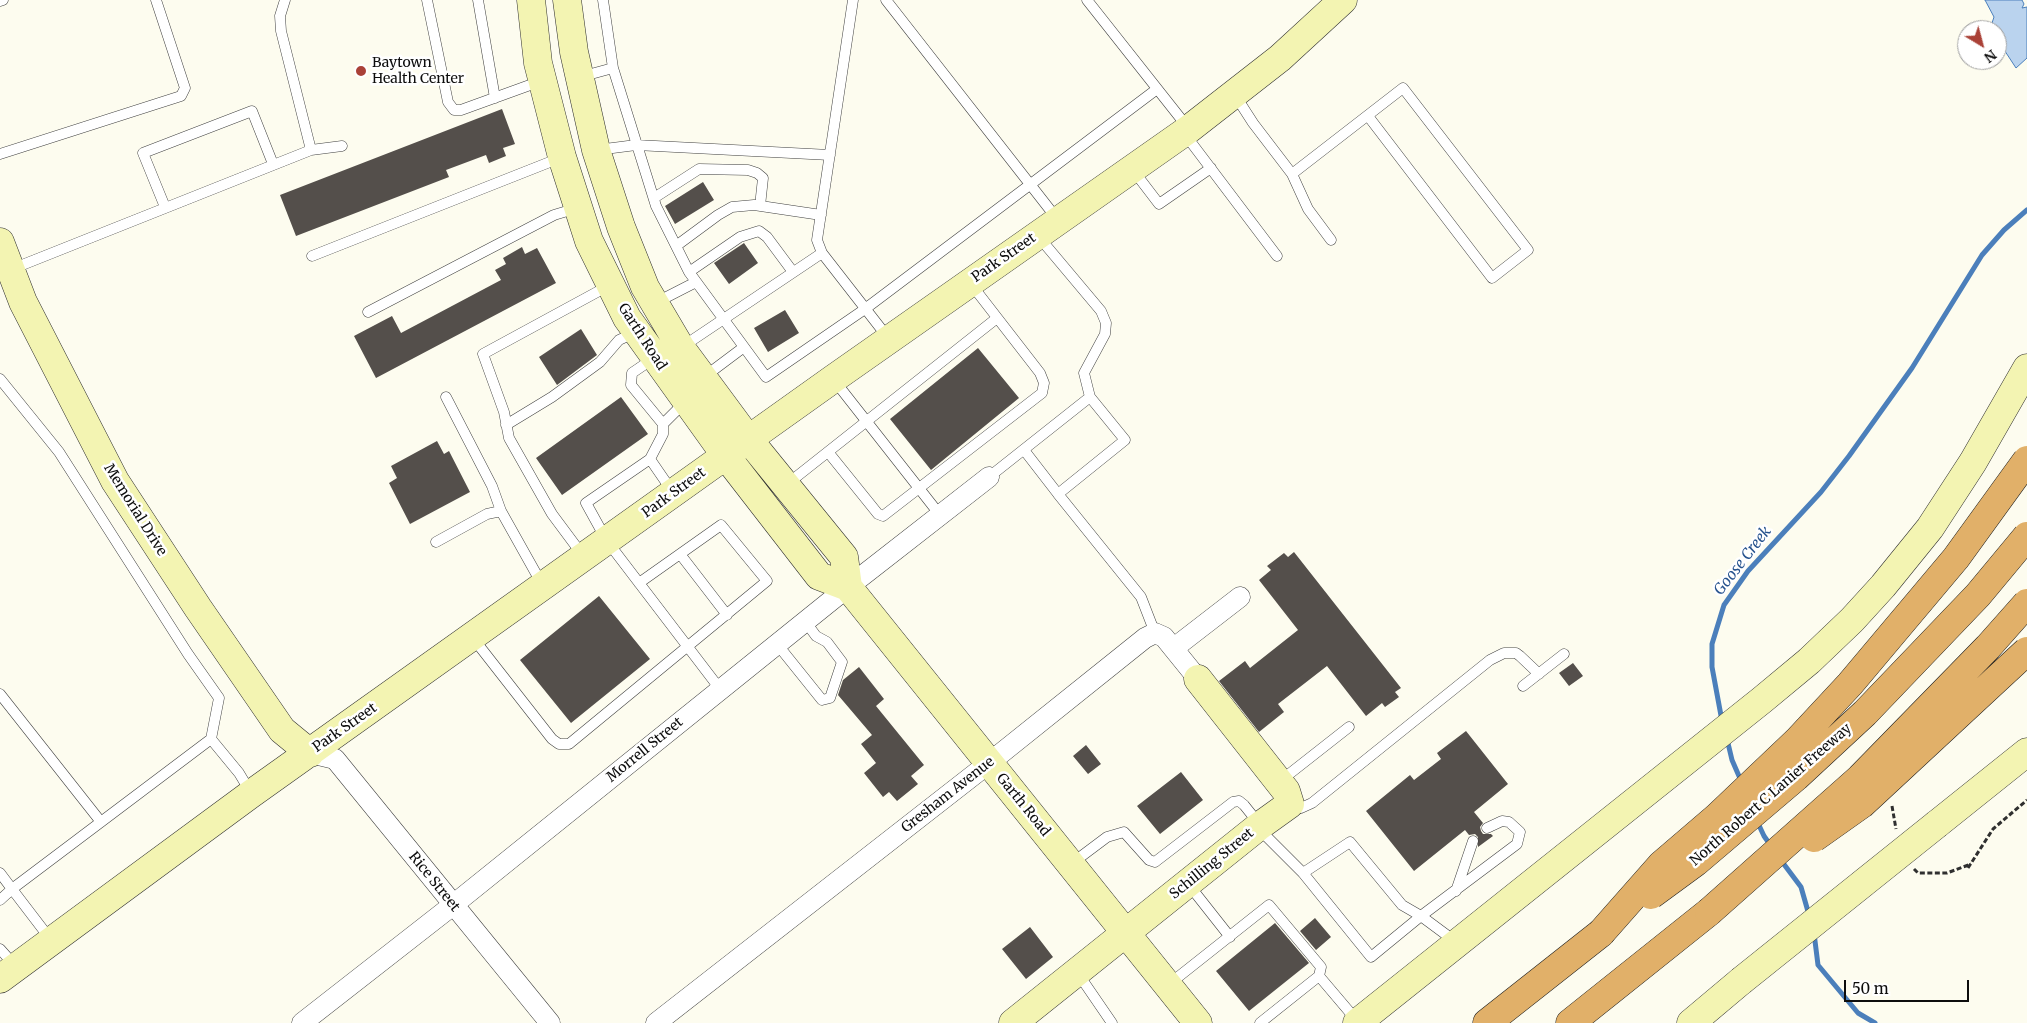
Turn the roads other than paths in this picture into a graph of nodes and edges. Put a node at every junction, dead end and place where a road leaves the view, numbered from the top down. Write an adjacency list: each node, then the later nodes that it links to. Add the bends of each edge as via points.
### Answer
1 (156, 0): 24 (lane, via 185,88 181,96)
2 (285, 0): 22 (lane, via 280,16 281,31)
3 (427, 0): 17 (lane, via 448,102 454,110 461,110)
4 (478, 0): 17 (lane)
5 (531, 0): 14 (main road, Garth Road)
6 (568, 0): 13 (main road, Garth Road)
7 (603, 0): 12 (lane)
8 (853, 0): 25 (lane)
9 (886, 0): 31 (lane)
10 (1088, 0): 15 (lane)
11 (1343, 0): 16 (main road, Park Street, via 1280,58)
12 (613, 68): 13 (lane); 20 (lane)
13 (580, 76): 23 (main road, Garth Road)
14 (542, 80): 17 (lane); 26 (main road, Garth Road)
15 (1157, 89): 19 (lane); 31 (lane)
16 (1234, 94): 19 (main road, Park Street); 30 (lane)
17 (496, 98)
18 (1368, 116): 18 (lane, via 1404,88 1528,250 1492,278); 30 (lane)
19 (1186, 131): 28 (lane); 29 (main road, Park Street)
20 (636, 144): 23 (lane); 25 (lane); 32 (lane)
21 (342, 146): 22 (lane)
22 (311, 150): 27 (lane)
23 (596, 150): 26 (main road); 50 (main road, Garth Road, via 621,228 645,287)
24 (0, 154)
25 (830, 155): 36 (lane)
26 (562, 157): 35 (main road, Garth Road); 42 (lane)
27 (274, 164): 34 (lane); 34 (lane, via 252,111 143,153)
28 (1212, 168): 29 (lane, via 1159,204); 43 (lane)
29 (1133, 169): 37 (main road, Park Street)
30 (1292, 174): 38 (lane, via 1308,209)
31 (1031, 185): 37 (lane); 51 (lane)
32 (654, 198): 33 (lane, via 699,169 748,170 763,178); 40 (lane)
33 (760, 206): 36 (lane); 40 (lane, via 732,207)
34 (165, 207): 44 (lane)
35 (578, 208): 49 (main road, Garth Road, via 589,241); 52 (lane, via 554,215)
36 (821, 215): 41 (lane, via 817,240)
37 (1048, 227): 48 (main road, Park Street); 64 (lane, via 1106,323 1105,334 1084,373)
38 (1331, 240)
39 (0, 242): 44 (main road, Memorial Drive)
40 (676, 246): 45 (lane)
41 (822, 253): 46 (lane); 51 (lane)
42 (312, 256)
43 (1277, 256)
44 (10, 269): 110 (main road, Memorial Drive, via 23,302 115,481 282,730)
45 (689, 272): 46 (lane, via 740,237 759,231); 47 (lane)
46 (793, 272): 54 (lane)
47 (696, 282): 50 (lane); 54 (lane)
48 (970, 282): 53 (lane); 56 (main road, Park Street)
49 (611, 285): 55 (main road, Garth Road); 69 (lane, via 483,354)
50 (655, 303): 57 (main road, Garth Road)
51 (866, 309): 56 (lane); 58 (lane, via 766,377)
52 (368, 312)
53 (997, 318): 67 (lane); 78 (lane, via 1040,373 1044,383 1042,393)
54 (722, 319): 57 (lane); 58 (lane)
55 (636, 332): 59 (main road, Garth Road); 69 (lane, via 619,340 600,362 552,397)
56 (890, 339): 63 (main road, Park Street)
57 (681, 348): 61 (main road, Garth Road)
58 (744, 348): 61 (lane)
59 (655, 358): 66 (main road, Garth Road); 68 (lane, via 632,373 631,385)
60 (2027, 368): 132 (main road, via 1973,462 1930,528 1858,614 1769,695)
61 (703, 378): 70 (main road, Garth Road)
62 (0, 379): 108 (lane, via 59,452 219,698)
63 (833, 379): 67 (lane); 70 (main road, Park Street)
64 (1090, 396): 71 (lane); 80 (lane, via 1125,440)
65 (446, 397): 81 (lane, via 492,486)
66 (686, 400): 68 (lane); 73 (main road, Garth Road)
67 (866, 421): 72 (lane); 78 (lane)
68 (662, 424): 74 (lane, via 663,434)
69 (506, 425): 87 (lane, via 509,438 552,514)
70 (749, 440): 73 (main road, Park Street); 77 (main road, Garth Road)
71 (1024, 450): 76 (lane); 80 (lane)
72 (828, 452): 77 (lane); 78 (lane, via 878,514 883,516)
73 (726, 456): 79 (main road, Park Street); 90 (main road, Garth Road, via 819,576)
74 (650, 459): 79 (lane); 84 (lane, via 586,503)
75 (2027, 460): 129 (highway, bridge, via 1956,558 1850,684 1797,741 1661,865)
76 (989, 477): 82 (street, Morrell Street)
77 (786, 485): 90 (main road, Garth Road, via 844,558)
78 (920, 489): 82 (lane)
79 (674, 494): 84 (main road, Park Street)
80 (1058, 494): 95 (lane, via 1141,597)
81 (501, 511): 85 (lane, via 487,514); 89 (lane)
82 (940, 515): 90 (street, Morrell Street)
83 (2027, 536): 129 (highway, North Robert C Lanier Freeway, bridge, via 1978,595 1865,713 1696,862)
84 (607, 541): 87 (main road, Park Street); 88 (lane)
85 (436, 542)
86 (680, 554): 88 (lane); 93 (lane); 93 (lane, via 721,525 768,581)
87 (584, 557): 89 (main road, Park Street)
88 (639, 583): 98 (lane)
89 (543, 586): 96 (main road, Park Street)
90 (848, 587): 94 (street, Morrell Street); 111 (main road, Garth Road)
91 (1240, 597): 99 (street)
92 (2027, 603): 126 (highway, bridge, via 1860,778)
93 (727, 615): 98 (lane)
94 (805, 621): 97 (street, Morrell Street); 97 (lane, via 842,662 830,698 822,700)
95 (1155, 633): 99 (street); 111 (street, Gresham Avenue)
96 (473, 637): 98 (lane, via 559,744 569,744); 110 (main road, Park Street)
97 (777, 644): 105 (street, Morrell Street)
98 (688, 647): 105 (lane)
99 (1174, 648): 103 (street)
100 (2027, 651): 126 (highway, bridge, via 1862,804)
101 (1564, 654): 102 (lane)
102 (1539, 674): 104 (lane); 112 (lane, via 1516,653 1504,653 1490,660 1312,803 1301,808)
103 (1198, 679): 112 (main road)
104 (1523, 686)
105 (720, 689): 125 (street, Morrell Street)
106 (0, 694): 114 (lane)
107 (1349, 727): 112 (lane)
108 (211, 739): 113 (lane, via 239,773); 114 (lane)
109 (2027, 752): 147 (main road, bridge)
110 (310, 753): 113 (main road, Park Street); 125 (street, Rice Street, via 335,759)
111 (989, 763): 118 (main road, Garth Road); 139 (street, Gresham Avenue)
112 (1285, 793): 115 (main road, Schilling Street)
113 (251, 794): 131 (main road, Park Street)
114 (101, 822): 122 (lane)
115 (1259, 826): 118 (lane, via 1244,805 1239,801 1233,802 1154,862 1124,832 1107,837); 120 (lane); 121 (main road, Schilling Street)
116 (1487, 828): 123 (lane, via 1502,821 1509,822 1520,832 1517,844)
117 (1473, 841): 123 (lane)
118 (1070, 864): 128 (main road, Garth Road)
119 (0, 873): 122 (lane)
120 (1303, 873): 127 (lane, via 1350,842 1402,905); 127 (lane, via 1371,957)
121 (1188, 884): 128 (main road, Schilling Street); 130 (lane)
122 (12, 889): 124 (lane); 131 (lane)
123 (1456, 891): 127 (lane)
124 (0, 900)
125 (453, 905): 137 (street, Morrell Street); 138 (street, Rice Street)
126 (1709, 912): 146 (highway)
127 (1421, 916): 132 (lane)
128 (1126, 933): 134 (main road, Schilling Street); 136 (main road, Garth Road)
129 (1601, 933): 145 (highway, North Robert C Lanier Freeway)
130 (1230, 937): 135 (lane, via 1270,905 1321,967); 136 (lane)
131 (51, 941): 133 (main road, Park Street)
132 (1458, 944): 144 (main road)
133 (5, 965)
134 (1077, 972): 140 (main road, Schilling Street); 141 (lane)
135 (1319, 976): 143 (lane); 144 (lane)
136 (1168, 985): 142 (main road, Garth Road)
137 (302, 1023)
138 (550, 1023)
139 (656, 1023)
140 (1013, 1023)
141 (1112, 1023)
142 (1198, 1023)
143 (1260, 1023)
144 (1358, 1023)
145 (1487, 1023)
146 (1570, 1023)
147 (1692, 1023)

